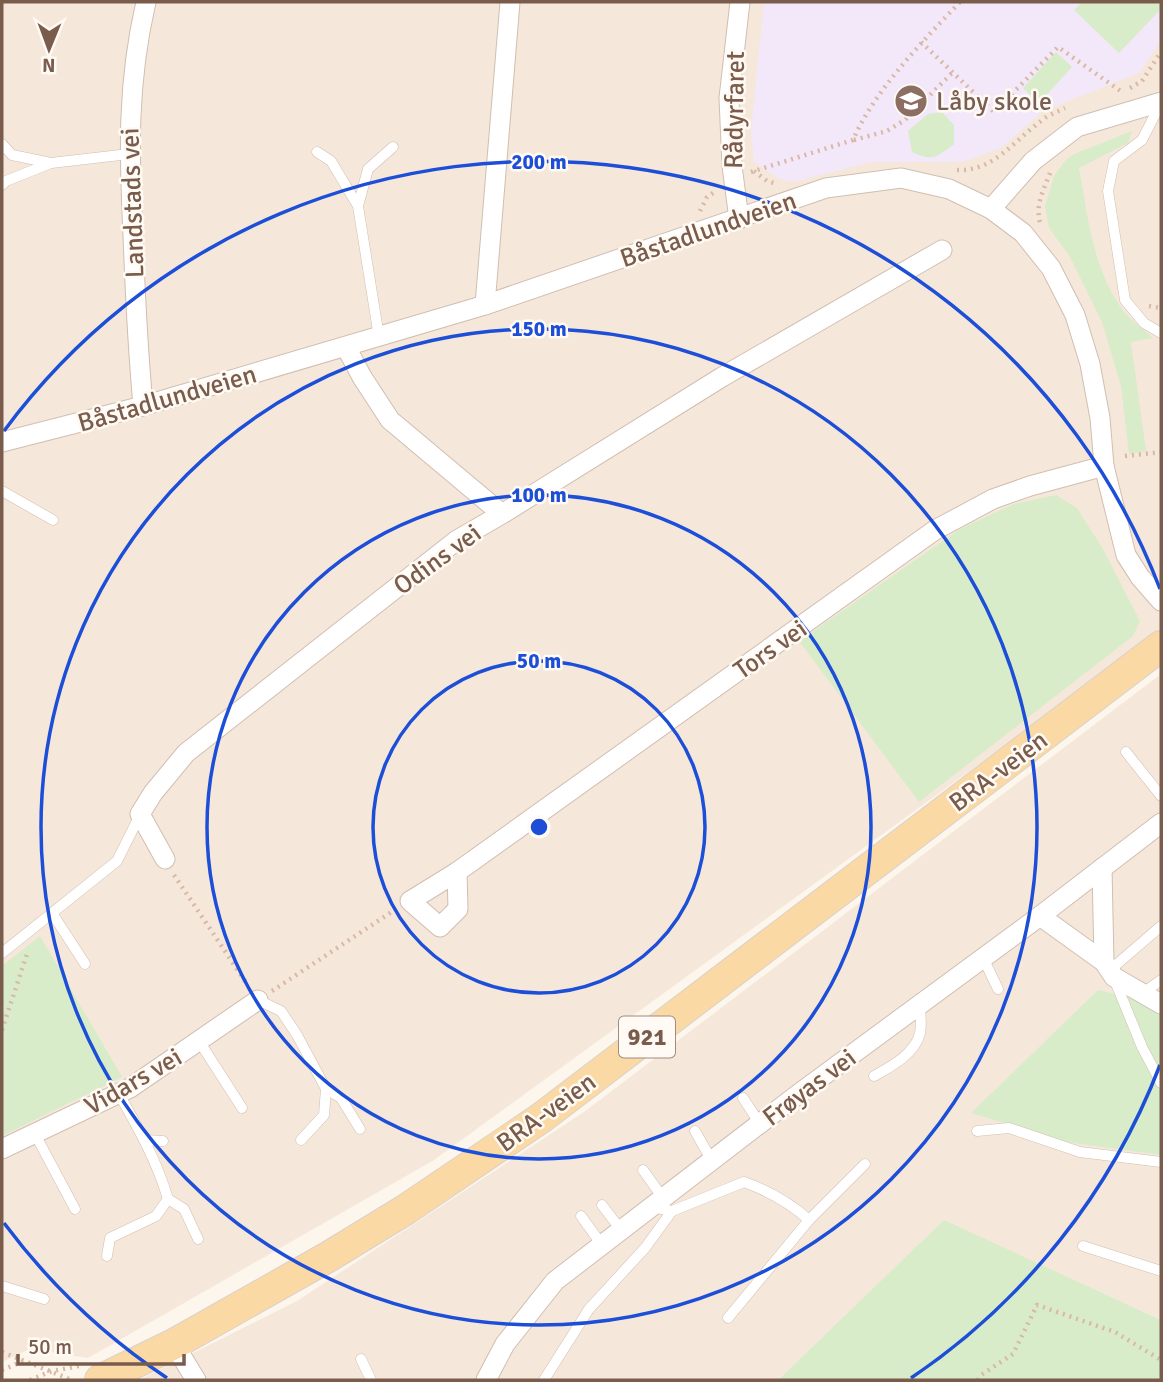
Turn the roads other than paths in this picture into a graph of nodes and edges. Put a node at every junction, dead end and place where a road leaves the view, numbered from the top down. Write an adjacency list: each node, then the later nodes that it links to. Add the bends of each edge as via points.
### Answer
1 (146, 2): 8 (street, Landstads vei, via 133,76)
2 (510, 2): 15 (street)
3 (740, 2): 13 (street, Rådyrfaret, via 729,98)
4 (1161, 102): 12 (street, via 1077,127 1033,161); 16 (lane, via 1142,140 1114,161 1108,191 1125,300 1144,323)
5 (2, 144): 9 (lane, via 12,155)
6 (393, 147): 11 (lane, via 368,169)
7 (317, 152): 11 (lane, via 331,161)
8 (129, 154): 9 (lane); 19 (street, Landstads vei)
9 (51, 163): 10 (lane)
10 (2, 185)
11 (358, 206): 17 (lane)
12 (990, 209): 13 (street, Båstadlundveien, via 949,189 901,178 825,188); 21 (street, Båstadlundveien, via 1023,233 1044,259 1075,315 1090,364)
13 (739, 219): 15 (street, Båstadlundveien)
14 (942, 250): 23 (street, Odins vei, via 722,377)
15 (485, 305): 17 (street, Båstadlundveien)
16 (1161, 333)
17 (379, 337): 18 (street, Båstadlundveien)
18 (346, 347): 19 (street, Båstadlundveien); 23 (street, via 390,420)
19 (143, 406): 20 (street, Båstadlundveien)
20 (2, 442)
21 (1104, 466): 25 (street, Båstadlundveien, via 1126,555); 33 (street, Tors vei, via 993,499 935,530)
22 (2, 491): 24 (lane)
23 (502, 514): 29 (street, Odins vei, via 457,540 186,753)
24 (53, 520)
25 (1161, 601)
26 (1161, 646): 82 (main road, BRA-veien / 921, via 541,1118 383,1224)
27 (1126, 752): 28 (lane)
28 (1161, 796)
29 (140, 814): 31 (street); 34 (lane, Odins vei, via 117,861)
30 (1161, 823): 32 (street, Frøyas vei)
31 (165, 859)
32 (1102, 868): 35 (street, Frøyas vei); 40 (street)
33 (457, 872): 33 (street, Tors vei, via 458,909 440,927 410,901)
34 (52, 913): 37 (lane, Odins vei); 39 (lane)
35 (1040, 916): 38 (street, Frøyas vei); 40 (street)
36 (1161, 926): 40 (lane)
37 (2, 953)
38 (983, 958): 42 (lane); 45 (street, Frøyas vei)
39 (85, 964)
40 (1109, 970): 43 (street); 49 (lane)
41 (1161, 980): 43 (lane)
42 (998, 989)
43 (1143, 993): 46 (street)
44 (258, 1000): 47 (street, Vidars vei); 50 (lane, via 281,1011)
45 (920, 1004): 48 (lane, via 920,1034 912,1050); 54 (street, Frøyas vei)
46 (1161, 1004)
47 (199, 1041): 51 (street, Vidars vei); 53 (lane)
48 (874, 1076)
49 (1161, 1083)
50 (326, 1089): 55 (lane, via 341,1098); 60 (lane, via 324,1115)
51 (119, 1094): 58 (street, Vidars vei); 59 (lane)
52 (743, 1098): 54 (lane)
53 (242, 1108)
54 (760, 1124): 63 (street, Frøyas vei)
55 (360, 1129)
56 (695, 1131): 63 (lane)
57 (977, 1131): 64 (lane, via 1009,1128 1080,1152)
58 (35, 1134): 62 (street, Vidars vei); 70 (lane)
59 (145, 1139): 61 (lane); 67 (lane)
60 (300, 1140)
61 (163, 1141)
62 (2, 1149)
63 (712, 1161): 69 (street, Frøyas vei)
64 (1161, 1162)
65 (865, 1164): 72 (lane)
66 (643, 1170): 69 (lane)
67 (168, 1199): 74 (lane, via 184,1209); 77 (lane, via 156,1216 110,1238)
68 (602, 1205): 73 (lane)
69 (662, 1205): 72 (lane, via 744,1182 768,1190); 73 (street, Frøyas vei); 88 (lane, via 645,1248 589,1309)
70 (75, 1209)
71 (581, 1216): 75 (lane)
72 (809, 1220): 81 (lane)
73 (621, 1230): 75 (street, Frøyas vei)
74 (198, 1238)
75 (602, 1245): 87 (street, Frøyas vei, via 555,1281 505,1344)
76 (1083, 1246): 78 (lane)
77 (107, 1256)
78 (1161, 1271)
79 (2, 1286): 80 (lane)
80 (44, 1299)
81 (728, 1318)
82 (174, 1344): 84 (main road, BRA-veien / 921); 85 (street)
83 (361, 1359): 86 (lane)
84 (96, 1372)
85 (196, 1380)
86 (371, 1380)
87 (486, 1380)
88 (544, 1380)

